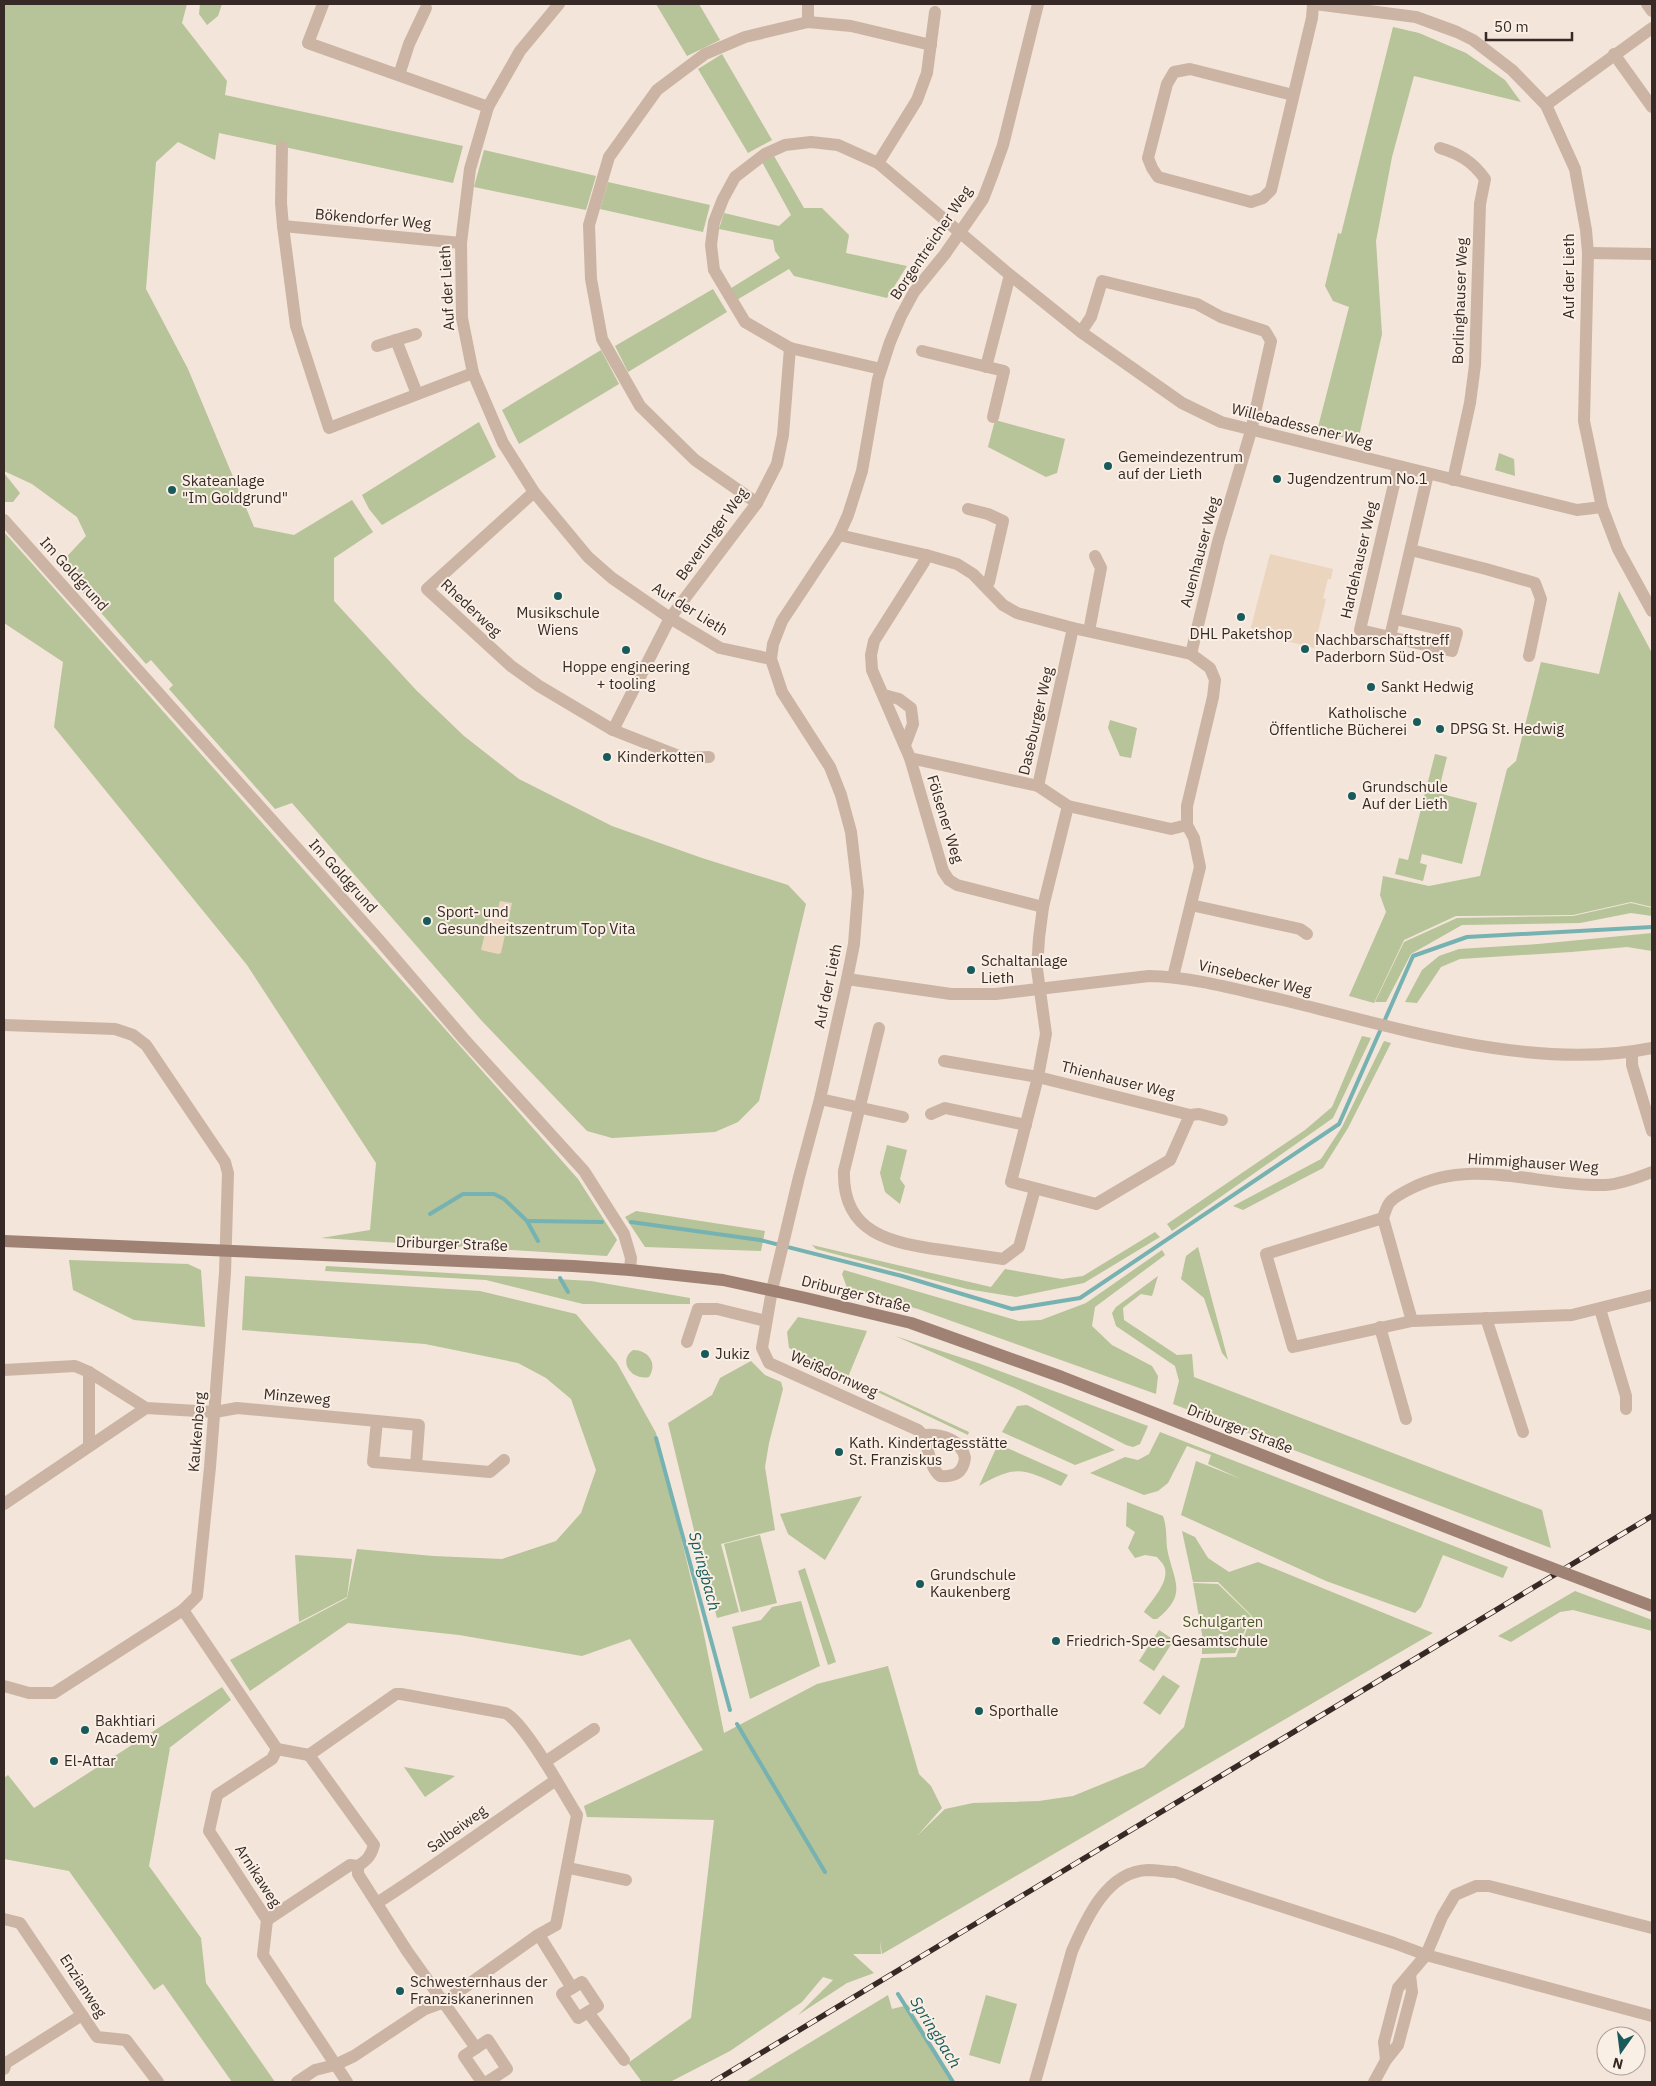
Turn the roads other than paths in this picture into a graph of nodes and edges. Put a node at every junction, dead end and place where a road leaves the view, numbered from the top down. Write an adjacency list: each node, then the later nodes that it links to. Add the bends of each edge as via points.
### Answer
1 (323, 4): 14 (street, via 308,43)
2 (559, 4): 17 (street, Auf der Lieth, via 520,51)
3 (808, 4): 10 (street)
4 (1038, 4): 23 (street, Borgentreicher Weg, via 1003,145 982,199)
5 (1314, 4): 15 (street); 16 (street, Auf der Lieth, via 1416,17 1457,32 1473,40 1512,70)
6 (1647, 4): 9 (street)
7 (426, 8): 14 (street)
8 (935, 12): 12 (street)
9 (1652, 12)
10 (808, 22): 12 (street, via 851,26); 44 (street, via 745,37 705,54 657,90 609,157 589,224 590,279 602,339 640,406 695,460)
11 (1652, 28): 13 (street)
12 (931, 45): 21 (street, via 927,74 917,100)
13 (1614, 54): 16 (street); 18 (street)
14 (399, 75): 17 (street)
15 (1293, 95): 15 (street, via 1271,190 1263,198 1251,202 1167,180 1158,177 1152,168 1148,158 1167,84 1174,72 1190,69)
16 (1546, 105): 25 (street, Auf der Lieth, via 1575,169)
17 (488, 107): 24 (street, Auf der Lieth, via 470,169)
18 (1652, 107)
19 (282, 148): 22 (street)
20 (1440, 148): 42 (street, Borlinghauser Weg, via 1459,154 1476,166 1485,178 1480,204 1475,364)
21 (878, 163): 23 (street); 32 (street, via 838,145 811,142 785,145 765,154 735,177 723,199 712,237 714,270 746,322)
22 (283, 226): 24 (street, Bökendorfer Weg); 37 (street, via 296,326 329,428)
23 (960, 232): 27 (street, Willebadessener Weg); 35 (street, Borgentreicher Weg, via 914,292 901,316)
24 (461, 243): 36 (street, Auf der Lieth, via 462,318)
25 (1588, 253): 26 (street); 45 (street, Auf der Lieth, via 1584,421)
26 (1652, 254)
27 (1010, 275): 28 (street, Willebadessener Weg); 34 (street)
28 (1080, 332): 39 (street, Willebadessener Weg, via 1182,403 1221,422); 39 (street, Auenhauser Weg, via 1091,317 1102,281 1197,304 1221,317 1265,331 1271,341)
29 (416, 334): 30 (street)
30 (396, 340): 31 (street); 37 (street)
31 (377, 346)
32 (790, 348): 35 (street); 44 (street, Beverunger Weg, via 783,435 777,464)
33 (922, 351): 34 (street)
34 (986, 367): 38 (street, via 1004,372)
35 (881, 370): 48 (street, Borgentreicher Weg, via 862,470)
36 (473, 373): 37 (street); 43 (street, Auf der Lieth, via 498,435)
37 (418, 394)
38 (993, 417)
39 (1251, 431): 40 (street, Willebadessener Weg); 59 (street, Auenhauser Weg, via 1218,542)
40 (1398, 467): 41 (street, Willebadessener Weg); 58 (street, Hardehauser Weg, via 1360,630)
41 (1428, 474): 42 (street, Willebadessener Weg); 49 (street)
42 (1453, 480): 45 (street, Willebadessener Weg, via 1577,510)
43 (534, 492): 54 (street, Auf der Lieth, via 588,557 612,578); 63 (street, Rhederweg, via 427,589 511,666)
44 (757, 503): 54 (street, Beverunger Weg)
45 (1602, 507): 53 (street, Auf der Lieth, via 1618,549)
46 (968, 508): 52 (street, via 1003,521 989,582)
47 (4, 520): 94 (street, Im Goldgrund, via 584,1171 624,1234 631,1258)
48 (839, 535): 50 (street); 61 (street, Borgentreicher Weg, via 777,630)
49 (1411, 550): 55 (street); 60 (street, via 1535,583 1540,599)
50 (926, 555): 52 (street, via 957,564); 62 (street, Fölsener Weg, via 874,641 872,670)
51 (1095, 556): 57 (street, via 1101,568)
52 (985, 586): 56 (street, via 1017,613)
53 (1652, 611)
54 (670, 618): 61 (street, Auf der Lieth, via 720,648); 63 (street)
55 (1395, 619): 58 (street); 58 (street, Hardehauser Weg, via 1457,633 1452,651)
56 (1073, 628): 57 (street); 66 (street, Daseburger Weg)
57 (1089, 632): 59 (street)
58 (1390, 637)
59 (1191, 654): 68 (street, via 1210,668 1215,680 1187,806)
60 (1529, 656)
61 (771, 658): 73 (street, Auf der Lieth, via 782,692 830,767 852,832 858,892)
62 (884, 695): 64 (street, Fölsener Weg); 64 (street, via 900,699 911,708 913,724)
63 (613, 730): 65 (street, Rhederweg, via 684,758)
64 (908, 752): 66 (street, Fölsener Weg); 70 (street, Fölsener Weg, via 943,871 949,880 957,886)
65 (709, 757)
66 (1038, 786): 67 (street, Daseburger Weg)
67 (1068, 806): 68 (street, Daseburger Weg, via 1172,829); 70 (street)
68 (1187, 825): 69 (street, via 1194,838 1200,867)
69 (1191, 905): 71 (street, via 1300,929); 72 (street)
70 (1043, 907): 74 (street, via 1038,938)
71 (1306, 934)
72 (1173, 977): 74 (street, Vinsebecker Weg, via 1149,976); 78 (street, Vinsebecker Weg, via 1218,984 1473,1044 1564,1055)
73 (848, 979): 74 (street, Vinsebecker Weg, via 951,994); 81 (street, Auf der Lieth)
74 (1039, 990): 80 (street, via 1046,1034)
75 (4, 1024): 93 (street, Kaukenberg, via 115,1029 133,1035 146,1045 226,1164)
76 (879, 1028): 82 (street)
77 (1652, 1048): 78 (street, Vinsebecker Weg)
78 (1632, 1052): 88 (street, via 1632,1066)
79 (944, 1060): 80 (street, Thienhauser Weg)
80 (1038, 1077): 84 (street, Thienhauser Weg); 87 (street)
81 (820, 1100): 82 (street); 95 (street, Auf der Lieth)
82 (860, 1107): 85 (street); 90 (street, via 843,1185 850,1206 863,1224 880,1236 903,1245 1003,1259 1020,1247)
83 (931, 1114): 87 (street, via 945,1108)
84 (1190, 1115): 86 (street, Thienhauser Weg); 90 (street, Thienhauser Weg, via 1170,1160 1096,1204)
85 (903, 1117)
86 (1222, 1120)
87 (1026, 1125): 90 (street, Thienhauser Weg, via 1011,1182)
88 (1652, 1131)
89 (1652, 1172): 91 (street, Himmighauser Weg, via 1605,1185 1459,1173 1424,1182 1407,1191 1390,1202)
90 (1035, 1189)
91 (1383, 1218): 99 (street); 101 (street, via 1266,1254 1293,1347)
92 (4, 1241): 93 (main road, Driburger Straße)
93 (226, 1250): 94 (main road, Driburger Straße); 107 (street, Kaukenberg)
94 (630, 1270): 95 (main road, Driburger Straße, via 723,1280)
95 (772, 1290): 100 (street, Weißdornweg); 116 (main road, Driburger Straße, bridge, via 911,1324 1018,1361)
96 (1652, 1295): 97 (street)
97 (1600, 1309): 98 (street, via 1572,1315); 106 (street, via 1626,1396)
98 (1486, 1318): 99 (street); 110 (street)
99 (1412, 1320): 101 (street)
100 (766, 1321): 102 (street, via 718,1309 698,1309); 111 (street, Weißdornweg, via 762,1348 769,1363)
101 (1380, 1327): 108 (street)
102 (687, 1342)
103 (4, 1370): 104 (street, via 75,1366)
104 (89, 1372): 105 (street); 112 (street)
105 (146, 1408): 107 (street, Minzeweg); 112 (street)
106 (1626, 1409)
107 (215, 1412): 109 (street, Minzeweg, via 237,1408); 117 (street, Kaukenberg, via 197,1596)
108 (1406, 1419)
109 (377, 1421): 114 (street, Minzeweg, via 419,1425); 114 (street, via 373,1462)
110 (1523, 1432)
111 (924, 1435)
112 (89, 1446): 115 (street)
113 (504, 1460): 114 (street, via 490,1472)
114 (416, 1465)
115 (4, 1504)
116 (1652, 1606)
117 (183, 1610): 118 (street, Kaukenberg, via 54,1693 29,1693); 120 (street)
118 (4, 1686)
119 (594, 1729): 122 (street)
120 (277, 1749): 121 (street); 129 (street, Arnikaweg, via 272,1759 216,1795 210,1830)
121 (309, 1755): 122 (street, via 396,1694 402,1694 508,1714); 124 (street, via 374,1845 372,1853)
122 (545, 1762): 123 (street)
123 (556, 1780): 125 (street, via 577,1815); 127 (street, Salbeiweg)
124 (358, 1866): 127 (street, via 358,1874); 129 (street, via 350,1865)
125 (568, 1868): 126 (street); 131 (street, via 556,1925)
126 (626, 1880)
127 (377, 1903): 133 (street)
128 (4, 1919): 134 (street, Enzianweg, via 20,1923)
129 (267, 1920): 138 (street, Arnikaweg, via 263,1955)
130 (1652, 1928): 132 (street, via 1502,1889 1476,1886 1455,1895)
131 (539, 1935): 133 (street); 137 (street, via 572,1988 562,1994 578,2018 588,2012)
132 (1426, 1955): 135 (street); 145 (street, via 1175,1872 1147,1870 1122,1878 1095,1906 1072,1951); 146 (street, via 1398,1988 1384,2042 1386,2060)
133 (444, 2002): 136 (street); 138 (street, via 425,2009)
134 (82, 2015): 139 (street, via 6,2063); 141 (street, Enzianweg, via 97,2037 126,2040)
135 (1652, 2016)
136 (476, 2048): 140 (street, via 488,2040 508,2069); 144 (street, via 464,2056)
137 (624, 2060)
138 (335, 2065): 142 (street, via 315,2070); 143 (street, Arnikaweg)
139 (4, 2069)
140 (494, 2080)
141 (158, 2082)
142 (297, 2082)
143 (347, 2082)
144 (482, 2082)
145 (1035, 2082)
146 (1374, 2082)

